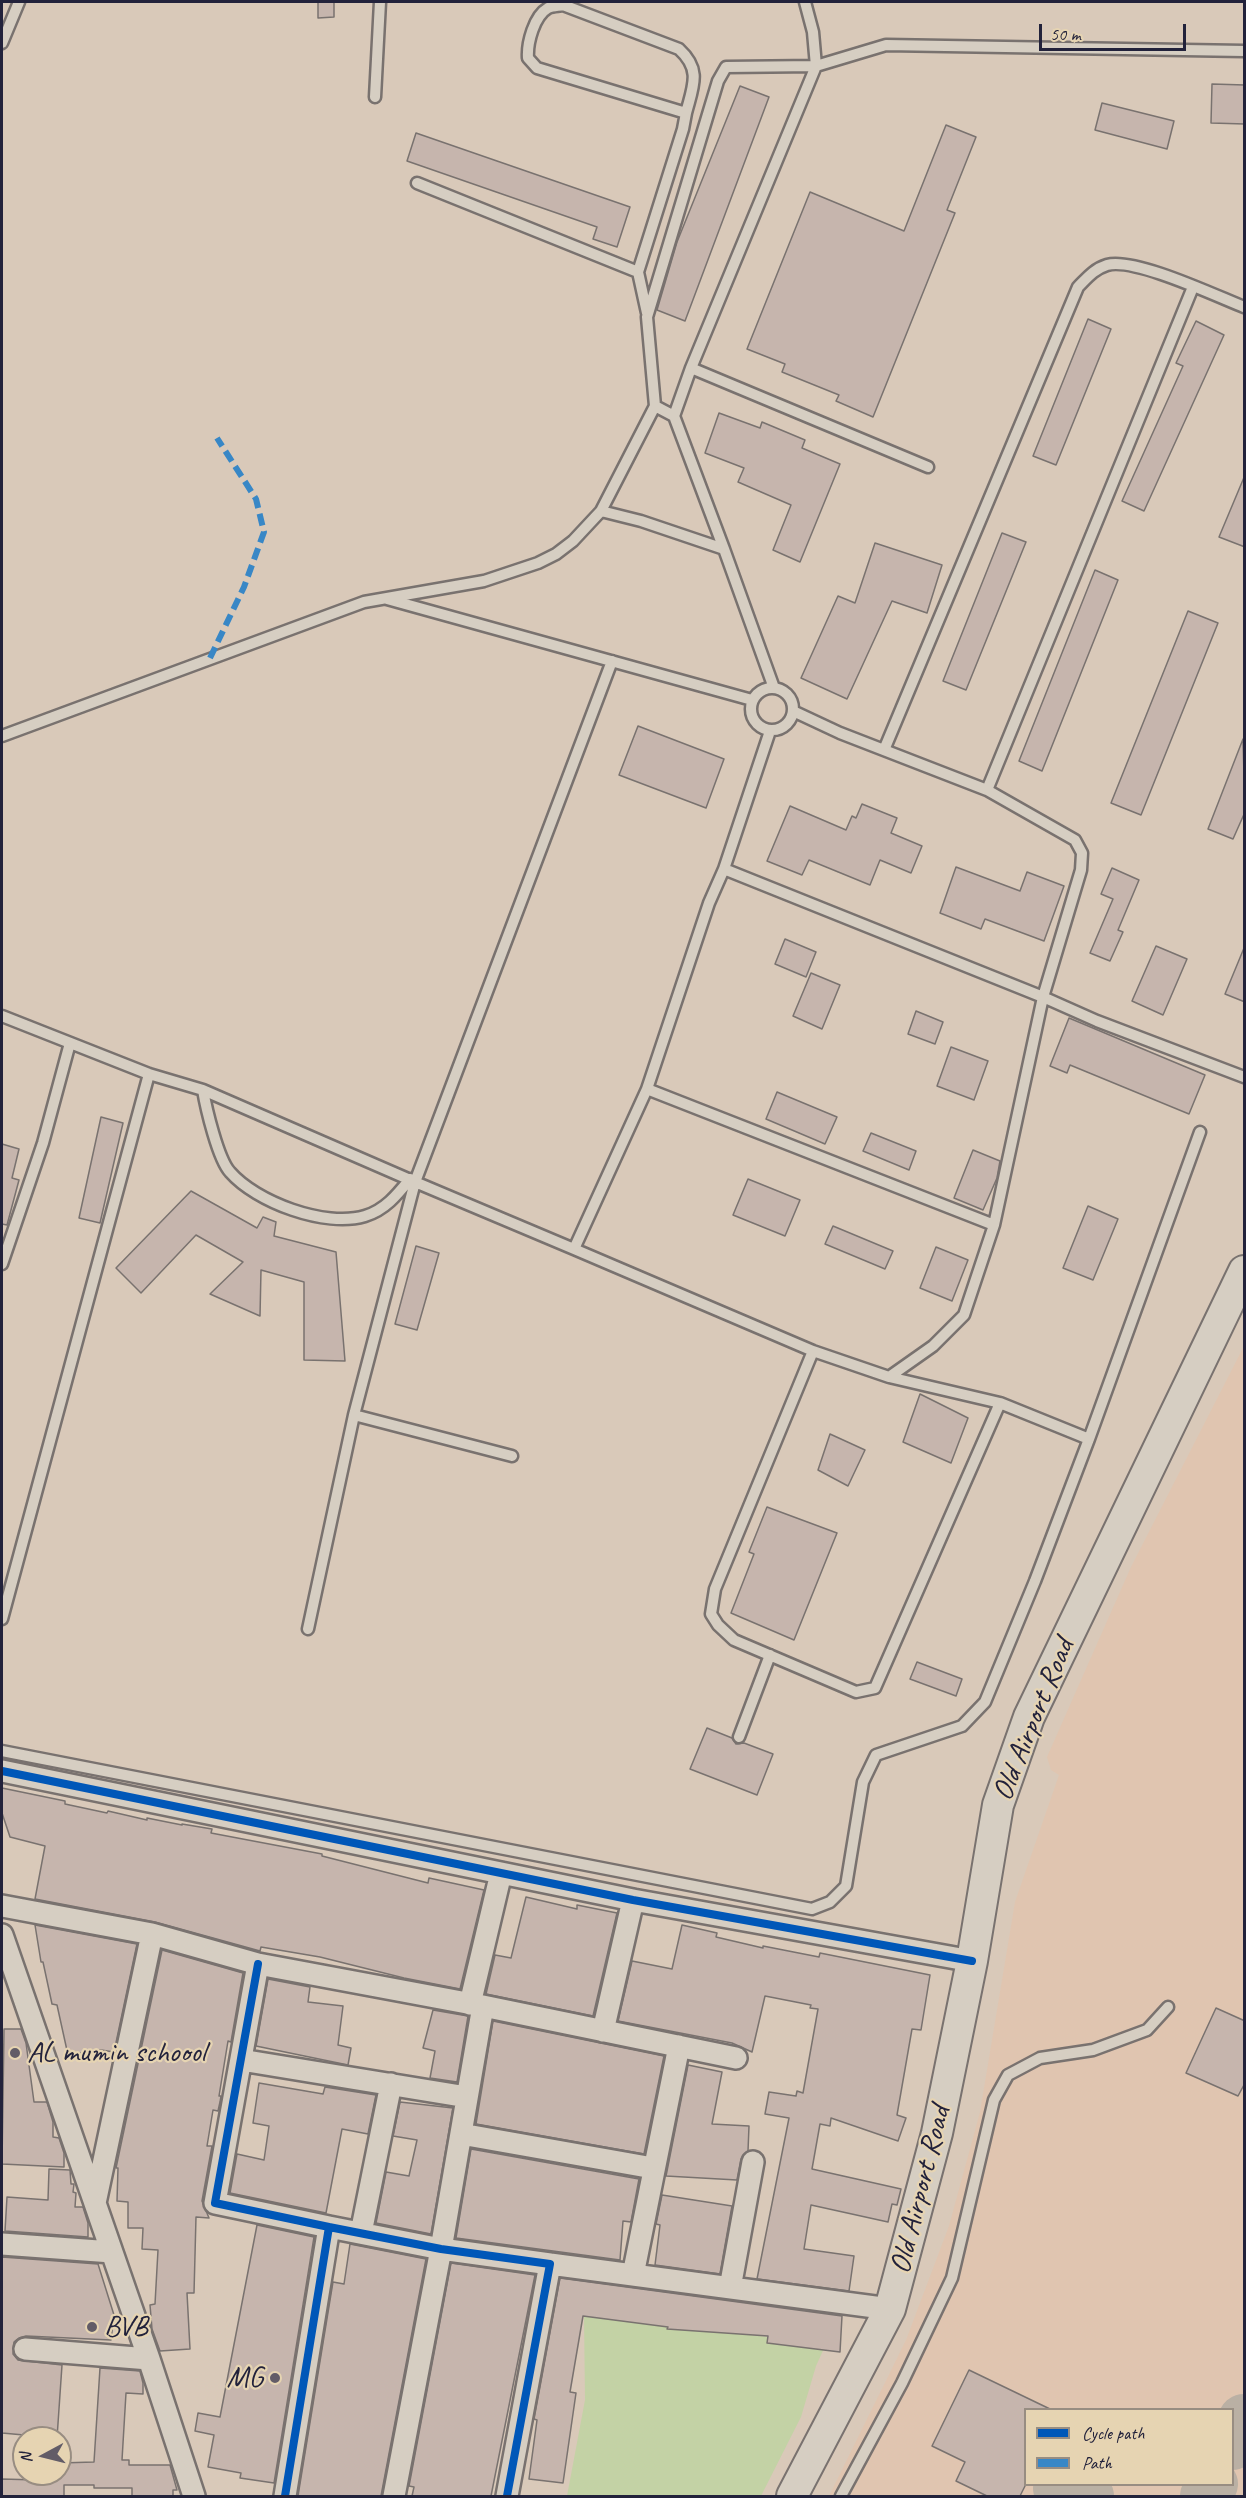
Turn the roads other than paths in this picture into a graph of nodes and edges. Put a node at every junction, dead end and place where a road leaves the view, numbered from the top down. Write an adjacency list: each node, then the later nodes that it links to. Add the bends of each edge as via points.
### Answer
1 (19, 2): 4 (lane)
2 (380, 2): 7 (lane)
3 (805, 2): 6 (lane)
4 (2, 43)
5 (1245, 51): 6 (lane, via 886,45)
6 (816, 66): 13 (lane, via 726,67 718,81); 14 (lane)
7 (375, 97)
8 (686, 113): 8 (lane, via 537,68 528,58 527,47 540,15 563,4 679,49 688,57 695,73); 10 (lane)
9 (417, 183): 10 (lane)
10 (638, 272): 13 (lane)
11 (1193, 287): 12 (lane); 27 (lane, via 1132,265 1109,265 1092,273 1078,287); 28 (lane)
12 (1245, 307)
13 (648, 317): 15 (lane)
14 (692, 368): 16 (lane); 17 (lane)
15 (655, 406): 16 (lane); 18 (lane)
16 (674, 416): 19 (lane)
17 (928, 466)
18 (601, 511): 19 (lane); 20 (lane, via 573,541 538,563 484,581)
19 (724, 549): 22 (lane)
20 (384, 598): 21 (lane); 26 (lane, via 353,606)
21 (612, 661): 23 (lane); 38 (lane)
22 (774, 688): 23 (lane, via 761,691); 24 (lane, via 788,696)
23 (752, 700): 25 (lane, via 753,720)
24 (793, 711): 25 (lane, via 786,726); 27 (lane)
25 (771, 731): 29 (lane)
26 (2, 736)
27 (884, 750): 28 (lane)
28 (987, 790): 30 (lane, via 1075,840 1082,853 1081,870)
29 (724, 869): 30 (lane); 35 (lane)
30 (1043, 997): 34 (lane); 39 (lane)
31 (2, 1016): 32 (lane)
32 (70, 1043): 33 (lane); 41 (lane, via 43,1143)
33 (149, 1074): 36 (lane); 49 (lane)
34 (1245, 1077)
35 (647, 1089): 39 (lane); 40 (lane)
36 (203, 1090): 38 (lane); 38 (lane, via 207,1119 228,1170 265,1199 315,1216 340,1219 364,1216 387,1205)
37 (1200, 1132): 47 (lane)
38 (412, 1181): 40 (lane); 46 (lane)
39 (994, 1226): 44 (lane, via 964,1315 933,1346)
40 (574, 1249): 43 (lane)
41 (2, 1264)
42 (1245, 1271): 60 (main road, Old Airport Road, via 1029,1717 998,1805)
43 (813, 1351): 44 (lane); 51 (lane, via 715,1589 711,1614 734,1640)
44 (888, 1377): 45 (lane)
45 (1000, 1403): 47 (lane); 51 (lane, via 875,1688 856,1692)
46 (354, 1414): 48 (lane); 50 (lane)
47 (1089, 1439): 53 (lane, via 985,1702 962,1726 876,1755 862,1782 846,1887 830,1902 812,1908)
48 (512, 1456)
49 (2, 1619)
50 (308, 1629)
51 (770, 1655): 52 (lane)
52 (739, 1737)
53 (2, 1751)
54 (2, 1771): 55 (street)
55 (501, 1873): 56 (street); 63 (street)
56 (633, 1900): 60 (street); 65 (street)
57 (2, 1906): 58 (street)
58 (152, 1934): 61 (street); 74 (street)
59 (2, 1935): 62 (street)
60 (972, 1961): 83 (main road, Old Airport Road, via 937,2133)
61 (258, 1964): 63 (street); 68 (street)
62 (11, 1995): 74 (street)
63 (477, 2005): 65 (street); 70 (street)
64 (1168, 2007): 91 (lane, via 1147,2030 1093,2050 1040,2058 1008,2075 994,2100 952,2278)
65 (603, 2031): 66 (street)
66 (679, 2046): 67 (street); 73 (street)
67 (736, 2058)
68 (241, 2060): 69 (street); 75 (street, via 215,2203)
69 (392, 2084): 70 (street); 76 (street)
70 (467, 2097): 71 (street)
71 (460, 2134): 73 (street); 78 (street)
72 (753, 2162): 82 (street)
73 (653, 2168): 81 (street)
74 (94, 2203): 79 (street)
75 (329, 2227): 76 (street); 87 (street)
76 (361, 2233): 78 (street)
77 (2, 2244): 79 (street)
78 (441, 2249): 80 (street); 88 (street)
79 (112, 2252): 85 (street)
80 (550, 2264): 81 (street); 89 (street)
81 (633, 2275): 82 (street)
82 (730, 2288): 83 (street)
83 (890, 2309): 90 (main road, Old Airport Road)
84 (25, 2349): 85 (street)
85 (149, 2359): 86 (street)
86 (194, 2496)
87 (285, 2496)
88 (394, 2496)
89 (507, 2496)
90 (792, 2496)
91 (842, 2496)

